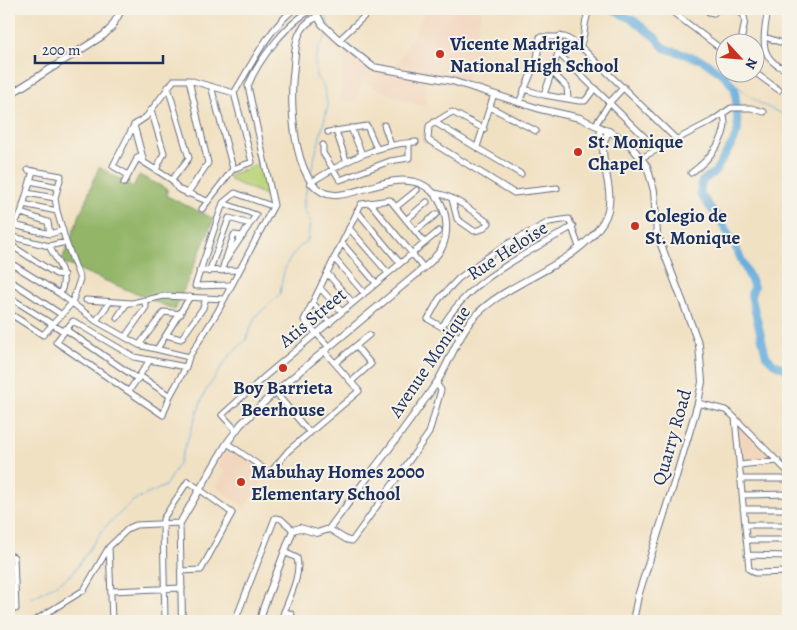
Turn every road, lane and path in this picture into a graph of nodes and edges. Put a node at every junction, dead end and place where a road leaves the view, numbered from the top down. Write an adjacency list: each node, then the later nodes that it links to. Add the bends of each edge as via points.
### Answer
1 (122, 9): 32 (street, via 104,35)
2 (294, 9): 30 (street, via 271,33)
3 (314, 9): 11 (street, Quarry Road); 89 (street, via 296,18 255,71 248,86)
4 (372, 9): 15 (street)
5 (591, 9): 18 (street)
6 (716, 9): 9 (street, via 714,13)
7 (734, 9): 12 (street, via 743,14)
8 (768, 9): 14 (street)
9 (709, 12)
10 (675, 14): 16 (street)
11 (317, 17): 15 (street, Quarry Road); 75 (street, via 302,27 298,35 292,82 293,121)
12 (743, 32)
13 (560, 36): 18 (street); 19 (street); 28 (street, via 540,37 537,59)
14 (765, 37): 17 (street); 20 (street, via 769,59)
15 (339, 40): 31 (street, Quarry Road, via 373,67 452,81)
16 (714, 43)
17 (788, 44)
18 (580, 46): 26 (street)
19 (558, 53): 21 (street); 27 (street)
20 (788, 70)
21 (552, 72): 33 (street); 34 (street, via 567,87)
22 (764, 79): 29 (street)
23 (188, 80): 24 (street); 25 (street, via 174,80); 81 (street, via 208,163)
24 (211, 86): 30 (street); 67 (street)
25 (168, 87): 38 (street); 72 (street, via 189,158)
26 (624, 87): 35 (street); 51 (street)
27 (595, 88): 34 (street, via 585,101); 35 (street)
28 (524, 89): 33 (street); 36 (street)
29 (779, 90)
30 (234, 93): 67 (street, via 252,162)
31 (494, 94): 36 (street, Quarry Road); 37 (street)
32 (9, 95)
33 (544, 96): 34 (street)
34 (568, 99)
35 (610, 102): 44 (street); 59 (street)
36 (518, 103): 44 (street, Quarry Road)
37 (490, 107): 46 (street); 48 (street)
38 (151, 110): 42 (street); 68 (street, via 164,153)
39 (764, 112): 40 (street, via 738,106)
40 (723, 113): 51 (street); 69 (street, via 726,127 722,135 702,165)
41 (434, 122): 46 (street, via 452,112); 57 (street); 77 (street, via 428,129 428,140 514,193)
42 (134, 125): 60 (street); 71 (street, via 113,166)
43 (384, 125): 55 (street)
44 (598, 126): 49 (street, Quarry Road); 56 (street, Avenue Monique)
45 (351, 128): 47 (street); 58 (street, via 367,126); 61 (street)
46 (484, 129): 57 (street)
47 (336, 131): 50 (street); 64 (street)
48 (536, 131)
49 (608, 131): 56 (street); 63 (street, Quarry Road, via 631,146)
50 (328, 132)
51 (676, 139): 59 (street)
52 (416, 142): 53 (street)
53 (408, 143): 55 (street); 66 (street, via 409,158 390,161 340,180)
54 (322, 145): 66 (street, via 323,153)
55 (391, 145): 58 (street)
56 (602, 146): 111 (street, Avenue Monique, via 610,184 608,212 597,231)
57 (477, 147): 70 (street)
58 (377, 149): 61 (street)
59 (657, 149): 63 (street)
60 (141, 151): 62 (street); 65 (street)
61 (362, 154): 64 (street)
62 (137, 158): 65 (street); 71 (street)
63 (641, 158): 170 (street, Quarry Road, via 650,174 654,191 655,221 662,250 699,345 702,382)
64 (346, 160): 66 (street)
65 (144, 163): 68 (street)
66 (333, 168): 75 (street)
67 (232, 169): 84 (street)
68 (156, 170): 72 (street)
69 (691, 173)
70 (521, 174)
71 (128, 176): 74 (street)
72 (172, 180): 81 (street)
73 (30, 181): 76 (street); 76 (street, via 31,170 61,176); 79 (street)
74 (124, 182)
75 (310, 182): 80 (street, via 325,193 336,196 407,180 419,183)
76 (58, 187): 82 (street)
77 (557, 188)
78 (418, 190): 90 (street)
79 (27, 193): 82 (street); 88 (street)
80 (433, 193): 83 (street, via 442,193); 116 (street, via 444,209 446,231 440,252)
81 (187, 194): 84 (street)
82 (55, 198): 92 (street)
83 (452, 199): 83 (street, via 482,218 489,223 474,231 457,219)
84 (207, 202): 91 (street)
85 (428, 202): 96 (street)
86 (224, 203): 89 (street, via 235,193); 97 (street, via 256,214); 118 (street)
87 (370, 203): 90 (street, via 390,200); 93 (street, via 361,204); 112 (street)
88 (23, 204): 92 (street); 94 (street)
89 (272, 206): 117 (street)
90 (396, 207): 96 (street)
91 (202, 209)
92 (57, 211): 101 (street)
93 (357, 211): 100 (street); 115 (street)
94 (21, 214): 98 (street); 105 (street, via 48,222)
95 (437, 214): 102 (street)
96 (406, 220): 102 (street)
97 (250, 224): 119 (street); 120 (street, via 228,218)
98 (14, 225): 104 (street); 105 (street)
99 (573, 226): 111 (street); 149 (street, Rue Heloise, via 484,280 463,297); 149 (street, via 569,219 549,222 506,244 458,279 439,299 428,319)
100 (349, 228): 107 (street); 122 (street)
101 (63, 230): 105 (street); 106 (street)
102 (415, 231): 108 (street)
103 (440, 231): 108 (street, Atis Street)
104 (9, 234): 110 (street)
105 (50, 234)
106 (66, 242): 110 (street); 136 (street, via 80,279)
107 (342, 243): 113 (street); 125 (street)
108 (425, 243): 112 (street, Atis Street)
109 (9, 244): 123 (street, via 56,274)
110 (50, 246): 123 (street)
111 (579, 247): 155 (street, Avenue Monique, via 489,302 473,318)
112 (412, 253): 115 (street, Atis Street); 116 (street)
113 (334, 258): 121 (street); 128 (street)
114 (9, 262): 129 (street)
115 (400, 263): 122 (street, Atis Street)
116 (424, 268): 159 (street)
117 (239, 270): 119 (street); 126 (street)
118 (199, 271): 120 (street); 126 (street, via 195,286)
119 (222, 271): 120 (street)
120 (209, 272)
121 (327, 273): 127 (street); 140 (street)
122 (388, 273): 125 (street, Atis Street)
123 (64, 275): 129 (street, via 65,284)
124 (9, 280): 144 (street)
125 (376, 283): 128 (street, Atis Street)
126 (230, 285): 133 (street)
127 (320, 288): 139 (street); 141 (street)
128 (364, 293): 140 (street, Atis Street)
129 (60, 294): 136 (street)
130 (9, 297): 148 (street)
131 (190, 297): 132 (street); 135 (street, via 164,296); 143 (street)
132 (206, 298): 133 (street); 152 (street, via 203,308 181,339)
133 (224, 299): 160 (street)
134 (86, 300): 137 (street)
135 (144, 300): 138 (street); 154 (street, via 146,307)
136 (72, 303): 144 (street); 146 (street)
137 (109, 303): 138 (street); 146 (street)
138 (127, 303): 145 (street)
139 (313, 303): 147 (street); 151 (street, via 304,320)
140 (353, 303): 141 (street, Atis Street)
141 (342, 312): 147 (street, Atis Street)
142 (9, 313): 148 (street, via 42,335)
143 (181, 314): 152 (street); 156 (street, via 164,312)
144 (62, 315): 148 (street)
145 (117, 318)
146 (96, 321): 154 (street)
147 (330, 322): 151 (street, Atis Street)
148 (53, 325): 150 (street)
149 (442, 327): 155 (street)
150 (64, 330): 161 (street, via 73,321 134,357); 164 (street); 167 (street, via 56,342)
151 (316, 333): 159 (street); 172 (street, Atis Street, via 222,415)
152 (166, 335): 158 (street)
153 (369, 335): 157 (street)
154 (125, 337): 156 (street)
155 (461, 338): 166 (street, Avenue Monique)
156 (139, 345): 158 (street)
157 (356, 346): 162 (street); 165 (street, via 371,364)
158 (157, 349): 160 (street)
159 (326, 349): 162 (street); 168 (street)
160 (189, 356): 163 (street)
161 (150, 360): 163 (street); 164 (street)
162 (335, 364): 165 (street)
163 (186, 368): 169 (street)
164 (139, 377): 167 (street); 169 (street)
165 (351, 382): 173 (street, via 359,391)
166 (436, 383): 189 (street, Avenue Monique); 189 (street, via 441,390 429,433 352,541)
167 (129, 391): 169 (street, via 163,415)
168 (275, 392): 172 (street); 173 (street)
169 (170, 396)
170 (698, 403): 171 (street, via 725,410); 215 (street, Quarry Road)
171 (735, 418): 175 (street); 176 (street)
172 (236, 430): 174 (street)
173 (310, 433): 174 (street, via 270,473)
174 (227, 443): 180 (street)
175 (778, 461): 176 (street); 177 (street)
176 (739, 465): 179 (street)
177 (788, 472)
178 (788, 478): 179 (street)
179 (740, 479): 182 (street)
180 (200, 488): 185 (street, via 186,481); 186 (street); 198 (street, via 232,513 200,570)
181 (788, 494): 182 (street)
182 (742, 495): 183 (street)
183 (743, 509): 184 (street); 187 (street)
184 (788, 509)
185 (162, 523): 186 (street); 193 (street, via 136,525); 202 (street)
186 (180, 523): 198 (street)
187 (745, 525): 188 (street); 191 (street)
188 (788, 525)
189 (329, 529): 190 (street, via 316,533 300,528)
190 (293, 530): 194 (street); 211 (street, via 275,518)
191 (746, 540): 192 (street); 196 (street)
192 (788, 540)
193 (109, 547): 204 (street); 207 (street, via 84,590)
194 (284, 552): 206 (street, via 297,558 298,562 295,582); 212 (street)
195 (9, 555): 199 (street, via 14,557)
196 (748, 555): 197 (street); 200 (street, via 752,572)
197 (788, 556)
198 (181, 571): 203 (street)
199 (16, 572): 201 (street); 205 (street)
200 (788, 572)
201 (9, 574)
202 (166, 588): 203 (street); 204 (street); 209 (street)
203 (182, 588): 210 (street)
204 (111, 591): 208 (street)
205 (16, 609)
206 (284, 611): 213 (street); 214 (street)
207 (34, 621)
208 (112, 621)
209 (165, 621)
210 (182, 621)
211 (235, 621)
212 (260, 621)
213 (281, 621)
214 (295, 621)
215 (632, 621)

